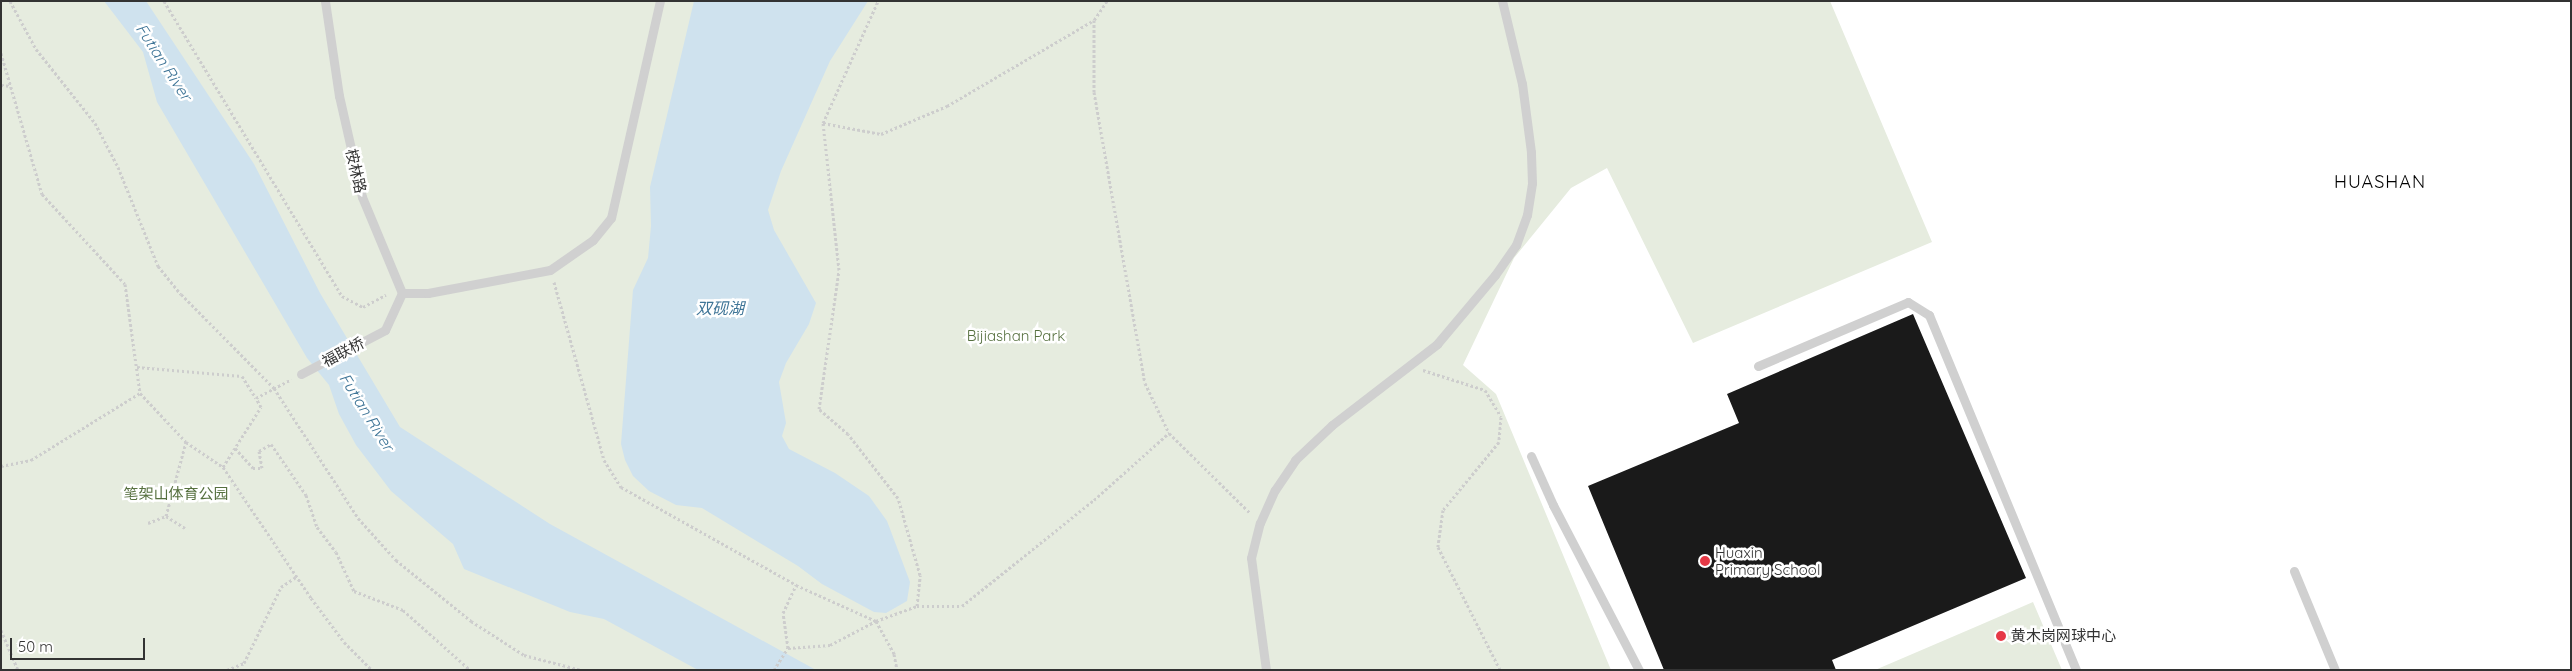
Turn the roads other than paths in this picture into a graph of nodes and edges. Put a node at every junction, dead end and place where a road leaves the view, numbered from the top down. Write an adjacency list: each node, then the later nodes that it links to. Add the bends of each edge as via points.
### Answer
1 (325, 1): 4 (lane, 桉林路, via 339,96 362,197)
2 (660, 1): 4 (lane, via 611,218 593,240 550,270 428,293)
3 (1502, 1): 9 (lane, via 1522,84 1531,152 1532,183 1527,215 1516,244 1495,275 1437,344 1360,402 1295,460 1275,490 1260,523 1251,558)
4 (401, 291): 6 (lane, 福联桥, via 385,330)
5 (1758, 366): 11 (lane, via 1908,302 1929,315)
6 (301, 374)
7 (1531, 456): 10 (lane)
8 (2294, 571): 12 (lane)
9 (1266, 670)
10 (1639, 670)
11 (2076, 670)
12 (2335, 670)

